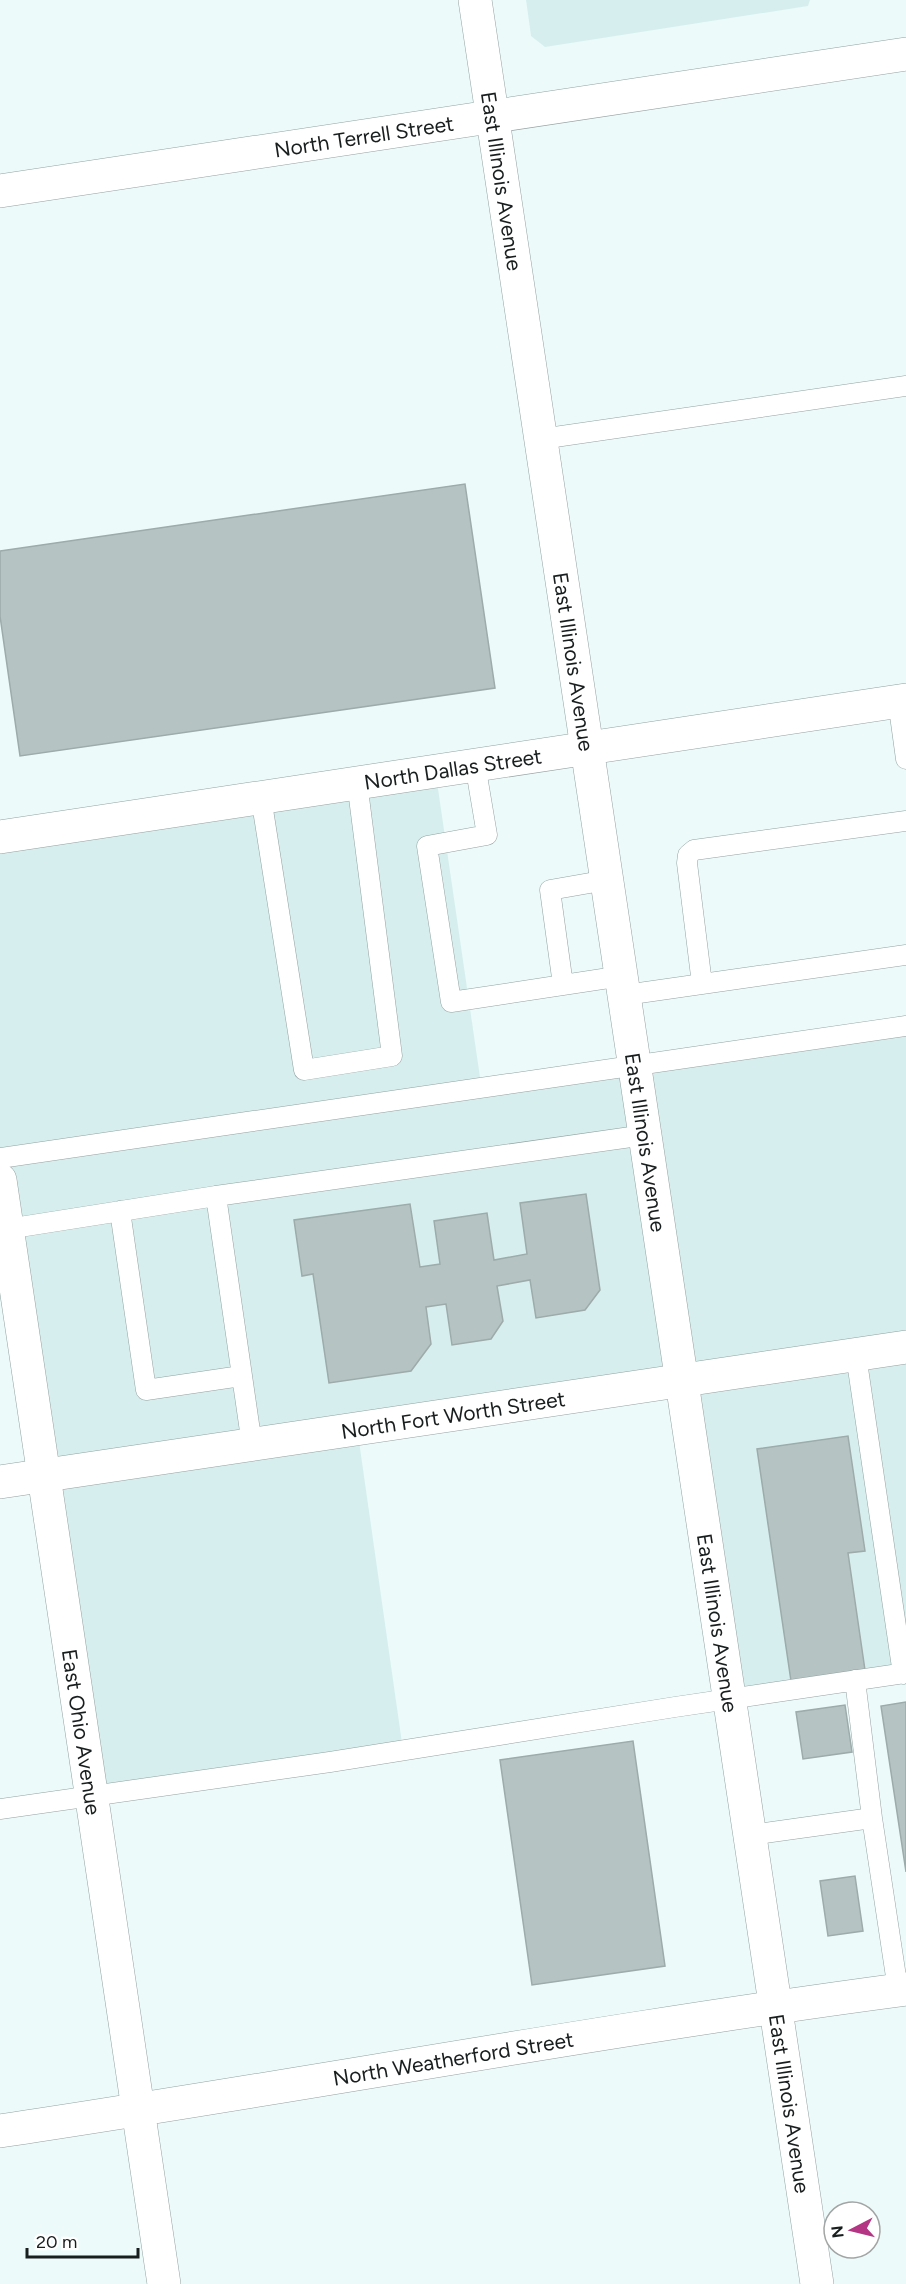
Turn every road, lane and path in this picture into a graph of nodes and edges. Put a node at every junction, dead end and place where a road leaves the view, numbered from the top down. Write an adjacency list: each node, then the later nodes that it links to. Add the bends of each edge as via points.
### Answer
1 (475, 0): 3 (street, East Illinois Avenue)
2 (906, 54): 3 (street, North Terrell Street)
3 (492, 118): 4 (street, North Terrell Street); 6 (street, East Illinois Avenue)
4 (0, 191)
5 (906, 386): 6 (lane)
6 (541, 439): 8 (street, East Illinois Avenue)
7 (902, 701): 8 (street, North Dallas Street); 9 (lane)
8 (587, 747): 10 (street, North Dallas Street); 15 (street, East Illinois Avenue)
9 (906, 759)
10 (475, 764): 11 (street, North Dallas Street); 18 (lane, via 487,835 427,846 451,1002)
11 (357, 782): 12 (street, North Dallas Street); 12 (lane, via 392,1056 326,1067 304,1070)
12 (261, 797): 14 (street, North Dallas Street)
13 (906, 821): 17 (lane, via 694,850 687,863)
14 (0, 837)
15 (607, 880): 18 (lane, via 550,890); 19 (street, East Illinois Avenue)
16 (906, 955): 17 (lane)
17 (702, 984): 19 (lane)
18 (563, 985): 19 (lane)
19 (623, 985): 21 (street, East Illinois Avenue)
20 (906, 1026): 21 (lane)
21 (635, 1066): 22 (street, East Illinois Avenue); 23 (lane)
22 (645, 1135): 25 (lane); 31 (street, East Illinois Avenue)
23 (0, 1158)
24 (0, 1180): 27 (street, East Ohio Avenue)
25 (216, 1196): 26 (lane); 30 (lane)
26 (120, 1211): 27 (lane); 30 (lane, via 146,1390)
27 (7, 1229): 33 (street, East Ohio Avenue)
28 (906, 1347): 29 (street, North Fort Worth Street)
29 (855, 1355): 31 (street, North Fort Worth Street); 35 (lane)
30 (242, 1376): 32 (lane)
31 (682, 1381): 32 (street, North Fort Worth Street); 37 (street, East Illinois Avenue)
32 (252, 1446): 33 (street, North Fort Worth Street)
33 (44, 1476): 34 (street, North Fort Worth Street); 38 (street, East Ohio Avenue)
34 (0, 1482)
35 (905, 1674): 36 (lane)
36 (855, 1680): 37 (lane); 40 (lane)
37 (730, 1698): 38 (lane); 41 (street, East Illinois Avenue)
38 (92, 1796): 39 (lane); 44 (street, East Ohio Avenue)
39 (0, 1809)
40 (872, 1818): 41 (lane); 42 (lane)
41 (750, 1835): 43 (street, East Illinois Avenue)
42 (902, 1989): 43 (street, North Weatherford Street)
43 (776, 2006): 44 (street, North Weatherford Street); 47 (street, East Illinois Avenue)
44 (138, 2110): 45 (street, North Weatherford Street); 46 (street, East Ohio Avenue)
45 (0, 2131)
46 (164, 2284)
47 (817, 2284)

